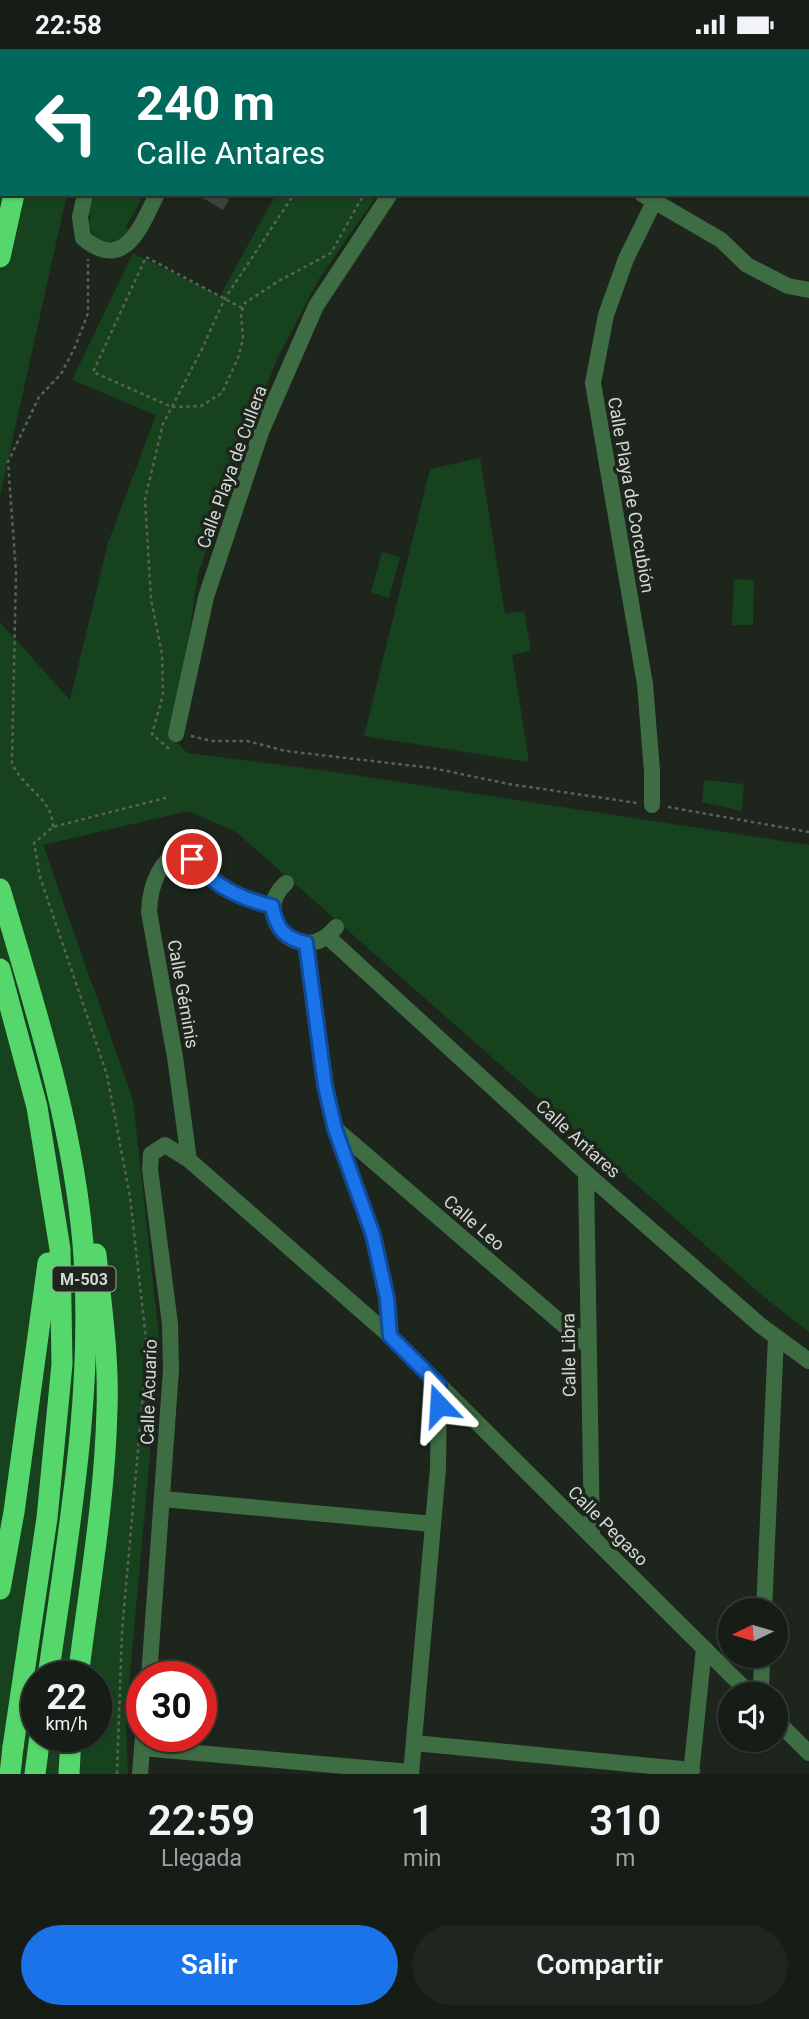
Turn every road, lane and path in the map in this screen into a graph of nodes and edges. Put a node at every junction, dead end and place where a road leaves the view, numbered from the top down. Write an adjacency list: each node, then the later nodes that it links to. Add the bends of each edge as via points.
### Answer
1 (14, 196): 9 (highway)
2 (85, 196): 8 (street, via 80,217 83,239)
3 (156, 196): 8 (street, via 135,239 110,251)
4 (293, 196): 11 (path)
5 (363, 196): 12 (path, via 331,253 276,282)
6 (389, 196): 14 (street, Calle Playa de Cullera, via 316,306 261,432 206,597)
7 (648, 198): 10 (street, via 721,240 747,265 788,286); 16 (street, Calle Playa de Corcubión, via 606,315 593,383 645,684)
8 (88, 243): 17 (path, via 88,313 61,374 39,397 8,462 16,572 12,763 17,776 53,814)
9 (0, 257)
10 (809, 291)
11 (224, 300): 12 (path); 13 (path); 13 (path, via 146,257 93,372)
12 (243, 308): 13 (path, via 243,339 222,393 201,406)
13 (172, 407): 14 (path, via 163,424 145,499 151,599 162,654 163,695 152,734)
14 (176, 739): 16 (path, via 247,741 286,751 432,768)
15 (169, 797): 17 (path)
16 (652, 805): 18 (path)
17 (53, 827): 57 (path, via 34,843 40,877 107,1075 130,1197 147,1348 122,1631)
18 (809, 832)
19 (286, 883): 21 (street)
20 (0, 889): 24 (highway, M-503)
21 (272, 906): 22 (street, via 282,933); 27 (street, Calle Géminis, via 226,890 201,870 183,847 161,866 150,892 149,912)
22 (306, 943): 26 (street); 28 (street, Calle Antares, via 319,942 332,932)
23 (0, 969): 25 (highway, M-503)
24 (38, 1017): 40 (highway, M-503, via 67,1143 83,1244 86,1351 70,1522); 41 (highway, M-503, via 65,1074 81,1139 106,1359 104,1470)
25 (37, 1107): 37 (highway, M-503, via 49,1240 46,1287); 54 (highway, M-503, bridge, via 60,1249 62,1364 47,1518)
26 (335, 1129): 29 (street, via 373,1235); 31 (street, Calle Leo)
27 (189, 1160): 29 (street, Calle Pegaso); 34 (street, Calle Acuario, via 165,1145 151,1154 170,1324)
28 (586, 1173): 30 (street, Calle Antares); 31 (street, Calle Libra)
29 (390, 1336): 33 (street, Calle Pegaso)
30 (776, 1337): 32 (street, Calle Antares); 38 (street)
31 (588, 1346): 36 (street, Calle Libra)
32 (809, 1361)
33 (439, 1385): 35 (street); 36 (street, Calle Pegaso)
34 (163, 1499): 35 (street); 42 (street, Calle Acuario)
35 (433, 1524): 45 (street)
36 (592, 1537): 39 (street, Calle Pegaso)
37 (0, 1589)
38 (765, 1598)
39 (704, 1648): 43 (street, Calle Pegaso); 52 (street)
40 (50, 1661)
41 (80, 1661)
42 (150, 1661)
43 (738, 1682)
44 (788, 1732): 50 (street)
45 (414, 1743): 52 (street); 53 (street)
46 (217, 1751): 53 (street)
47 (37, 1752): 55 (highway)
48 (70, 1752): 56 (highway)
49 (142, 1752): 58 (street)
50 (809, 1753)
51 (0, 1769): 55 (street)
52 (692, 1772)
53 (411, 1773)
54 (10, 1774)
55 (34, 1774)
56 (69, 1774)
57 (117, 1774)
58 (140, 1774)

